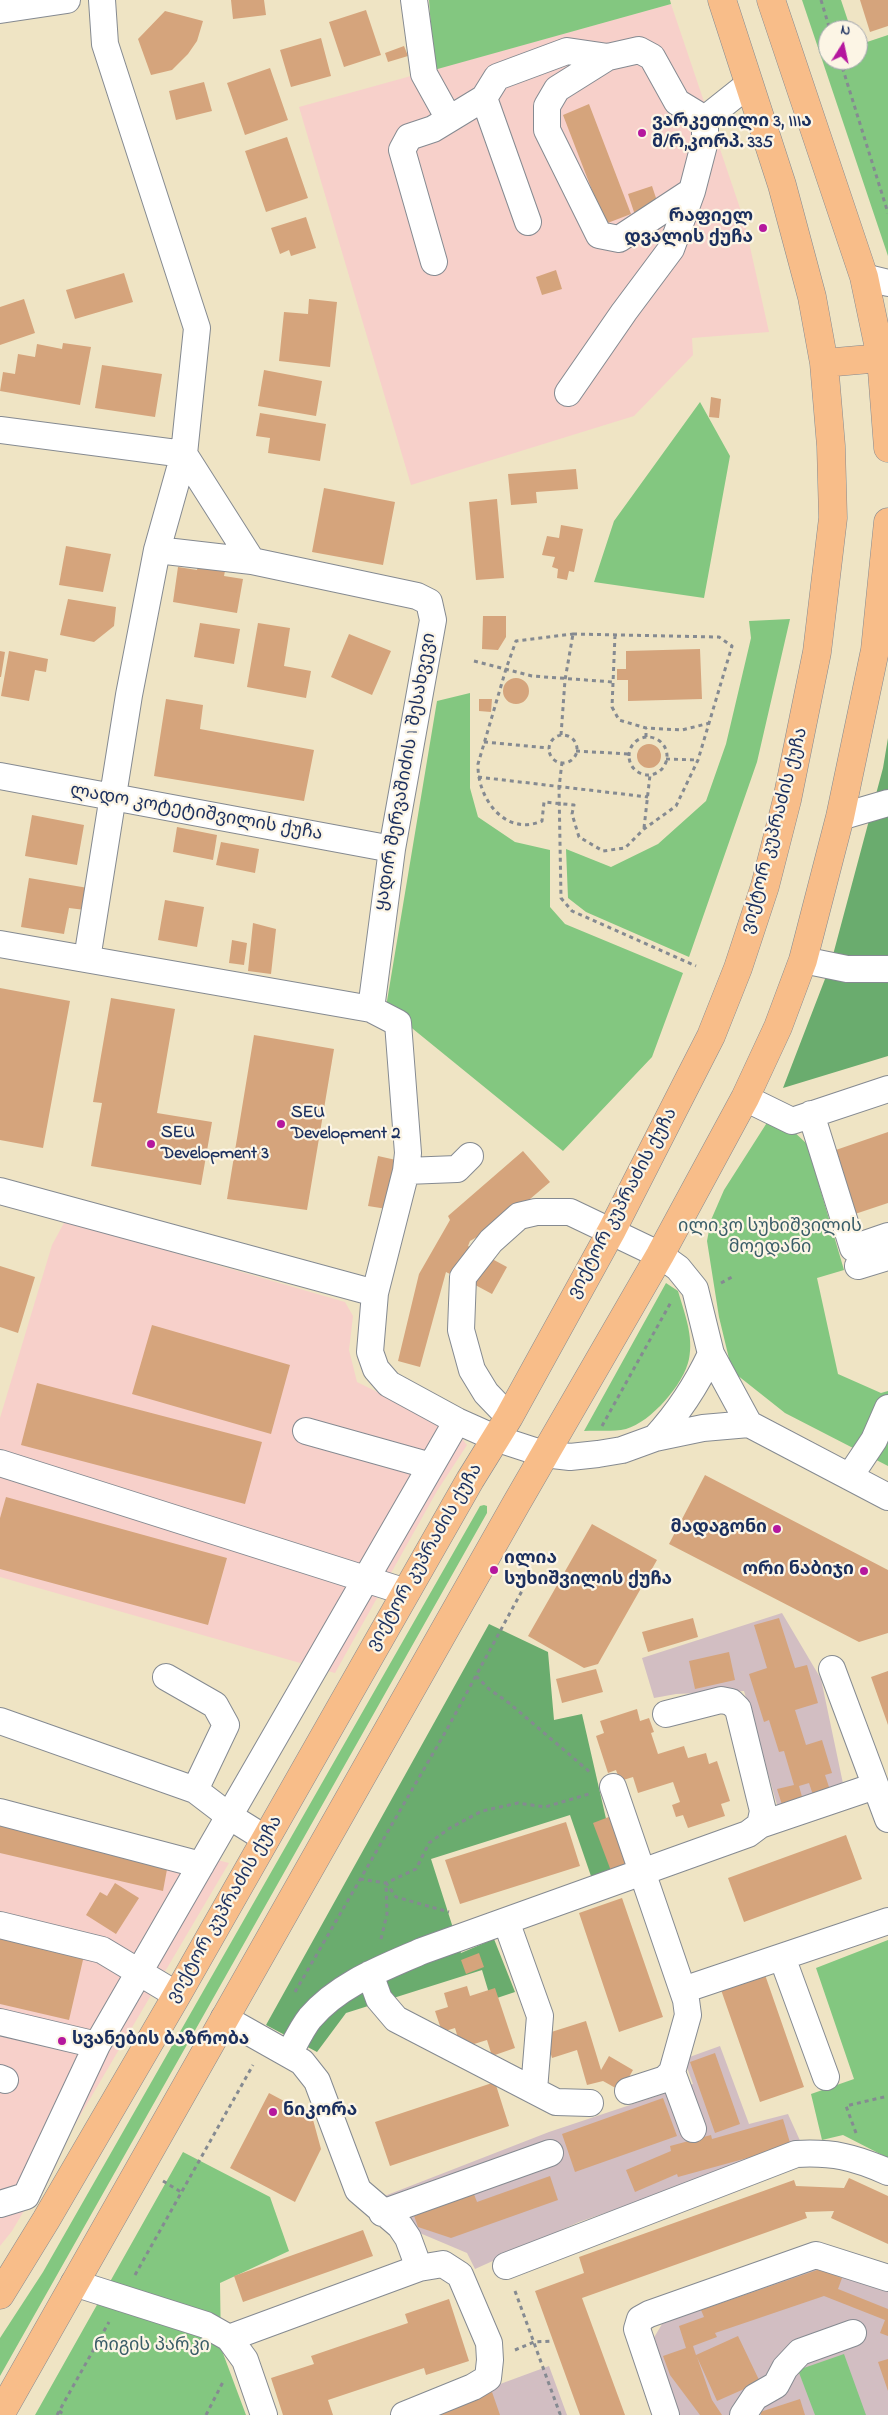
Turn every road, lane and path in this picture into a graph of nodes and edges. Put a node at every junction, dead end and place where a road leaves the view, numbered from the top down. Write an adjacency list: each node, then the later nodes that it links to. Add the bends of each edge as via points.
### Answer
1 (67, 0): 7 (street)
2 (102, 0): 25 (street, via 104,44 197,328)
3 (414, 0): 13 (street, via 424,74)
4 (722, 0): 11 (main road, ვიქტორ კუპრაძის ქუჩა)
5 (771, 0): 19 (main road)
6 (821, 0): 8 (path)
7 (0, 10)
8 (827, 20)
9 (608, 57): 12 (street, via 567,51 497,77); 14 (street, via 638,50 652,57 677,102); 15 (street, via 557,89 547,106 547,130 599,235 619,239)
10 (843, 70): 16 (path)
11 (749, 84): 14 (street); 21 (main road, ვიქტორ კუპრაძის ქუჩა, via 782,185 812,297)
12 (484, 98): 13 (street); 17 (street)
13 (449, 119): 18 (street, via 433,129 409,137 402,150)
14 (705, 119): 15 (street, via 704,142)
15 (692, 191): 22 (street, via 671,249)
16 (888, 213)
17 (528, 222)
18 (434, 262)
19 (876, 280): 20 (main road)
20 (885, 357): 21 (main road); 24 (main road)
21 (824, 363): 70 (main road, ვიქტორ კუპრაძის ქუჩა, via 833,518 818,652 787,800 765,886 711,1036)
22 (568, 393)
23 (0, 430): 25 (street)
24 (888, 448)
25 (184, 454): 28 (street); 29 (street)
26 (888, 522): 27 (main road)
27 (888, 541): 55 (main road, via 875,650)
28 (157, 550): 29 (street, ყადირ შერვაშიძის I შესახვევი); 52 (street)
29 (252, 561): 57 (street, ყადირ შერვაშიძის I შესახვევი, via 416,596 429,602 433,620)
30 (573, 634): 31 (path); 33 (path, via 516,641); 34 (path)
31 (615, 635): 35 (path); 36 (path, via 718,637 732,646)
32 (474, 661): 33 (path)
33 (506, 669): 34 (path); 40 (path)
34 (565, 680): 35 (path); 38 (path)
35 (613, 682): 37 (path, via 612,707 619,720)
36 (710, 723): 37 (path, via 682,730); 45 (path)
37 (646, 728): 39 (path)
38 (561, 735): 41 (path, via 552,739); 42 (path, via 571,737)
39 (646, 738): 43 (path, via 635,743); 44 (path, via 653,738 664,746)
40 (484, 742): 41 (path); 49 (path)
41 (549, 748): 46 (path, via 552,758)
42 (576, 751): 43 (path); 46 (path, via 571,759)
43 (629, 754): 47 (path, via 629,761 637,772)
44 (666, 759): 45 (path); 47 (path, via 661,770)
45 (698, 760): 56 (path, via 676,806)
46 (562, 762): 50 (path)
47 (650, 775): 51 (path)
48 (0, 776): 52 (street, ლადო კოტეტიშვილის ქუჩა)
49 (477, 777): 50 (path); 53 (path, via 490,807 506,821 530,826 542,821 544,802)
50 (559, 788): 51 (path); 53 (path)
51 (648, 797): 56 (path)
52 (112, 799): 57 (street, ლადო კოტეტიშვილის ქუჩა); 59 (street)
53 (559, 803): 56 (path, via 574,805 572,814 579,837 603,851 625,848); 61 (path, via 561,898 572,911)
54 (888, 803): 55 (street)
55 (840, 817): 60 (main road)
56 (644, 829)
57 (392, 850): 63 (street, ყადირ შერვაშიძის I შესახვევი)
58 (0, 944): 59 (street)
59 (87, 959): 63 (street)
60 (803, 960): 62 (street, via 848,969); 65 (main road, via 778,1027)
61 (696, 966)
62 (888, 969)
63 (371, 1009): 68 (street, via 398,1023 408,1153)
64 (888, 1089): 66 (street)
65 (745, 1098): 66 (street, via 792,1121); 72 (main road)
66 (811, 1114): 71 (street, via 853,1248)
67 (470, 1156): 68 (street, via 457,1168)
68 (406, 1171): 77 (street)
69 (0, 1191): 77 (street)
70 (612, 1230): 72 (street); 83 (main road, ვიქტორ კუპრაძის ქუჩა); 83 (street, via 570,1212 536,1212 520,1216 491,1241 463,1277 462,1330 472,1370)
71 (888, 1236)
72 (660, 1255): 79 (street, via 678,1268 695,1289); 87 (main road)
73 (888, 1257): 74 (street)
74 (858, 1266)
75 (732, 1277): 76 (path)
76 (717, 1286)
77 (376, 1293): 81 (street, via 370,1352 376,1369 389,1384)
78 (676, 1293): 84 (path)
79 (711, 1354): 82 (street); 86 (street, via 675,1416)
80 (888, 1408): 90 (street, via 874,1440)
81 (457, 1421): 83 (street); 89 (street)
82 (749, 1424): 86 (street, via 703,1428); 90 (street)
83 (502, 1427): 87 (street); 93 (main road, ვიქტორ კუპრაძის ქუჩა)
84 (602, 1427)
85 (306, 1431): 89 (street)
86 (655, 1438): 87 (street, via 614,1452 570,1457)
87 (544, 1454): 119 (main road)
88 (0, 1463): 92 (street)
89 (431, 1466): 92 (street)
90 (850, 1476): 91 (street)
91 (888, 1497)
92 (366, 1579): 93 (street); 103 (street)
93 (406, 1592): 106 (main road, ვიქტორ კუპრაძის ქუჩა)
94 (832, 1669): 99 (street)
95 (476, 1676): 100 (path)
96 (166, 1677): 101 (street, via 215,1705 226,1725)
97 (666, 1714): 105 (street, via 721,1700 731,1702 738,1709 763,1811)
98 (0, 1721): 101 (street)
99 (875, 1786): 104 (street); 105 (street)
100 (611, 1787): 108 (street); 110 (path, via 545,1807 518,1803 482,1811 430,1843 416,1868)
101 (195, 1790): 103 (street)
102 (0, 1812): 107 (street)
103 (229, 1816): 106 (street); 107 (street)
104 (888, 1819)
105 (760, 1825): 108 (street, via 748,1834)
106 (266, 1838): 118 (main road, ვიქტორ კუპრაძის ქუჩა)
107 (201, 1864): 115 (street)
108 (642, 1872): 113 (street); 117 (street)
109 (360, 1879): 110 (path)
110 (386, 1883): 113 (path, via 396,1897); 116 (path, via 387,1914 381,1940 372,1957)
111 (888, 1921): 114 (street)
112 (0, 1925): 115 (street, via 102,1950)
113 (494, 1925): 116 (street); 125 (street, via 540,2016)
114 (782, 1957): 117 (street); 124 (street)
115 (138, 1972): 118 (street); 121 (street)
116 (370, 1974): 122 (street, via 328,2000 309,2019); 125 (street, via 379,2000 396,2019)
117 (683, 1990): 123 (street, via 688,2015)
118 (177, 1995): 137 (main road, ვიქტორ კუპრაძის ქუჩა)
119 (224, 2018): 122 (street); 141 (main road)
120 (0, 2022): 121 (street)
121 (97, 2045): 134 (street)
122 (288, 2054): 136 (street, via 302,2062 317,2081 358,2190)
123 (672, 2072): 126 (street, via 665,2079); 129 (street)
124 (826, 2076)
125 (534, 2090): 128 (street, via 556,2102)
126 (628, 2091)
127 (888, 2096): 131 (path, via 846,2106 862,2151)
128 (590, 2103)
129 (693, 2129)
130 (550, 2153): 136 (street)
131 (859, 2160): 132 (street); 138 (street, via 823,2152 796,2154)
132 (888, 2172)
133 (0, 2189): 134 (street)
134 (26, 2196): 135 (street); 137 (street)
135 (0, 2204)
136 (382, 2213): 139 (street, via 400,2226)
137 (46, 2220): 142 (main road, ვიქტორ კუპრაძის ქუჩა)
138 (506, 2266): 146 (path)
139 (419, 2268): 144 (street); 147 (street, via 443,2264 460,2275 489,2343)
140 (888, 2278): 156 (street, via 816,2255 640,2319 638,2329)
141 (74, 2284): 144 (street, via 206,2325); 150 (main road)
142 (0, 2295)
143 (853, 2333): 157 (street, via 800,2352 785,2368 776,2385 755,2397)
144 (229, 2338): 153 (street, via 245,2360)
145 (553, 2341): 146 (path)
146 (534, 2342): 147 (path); 155 (path, via 560,2414)
147 (490, 2360): 154 (street, via 488,2378)
148 (225, 2376): 152 (path)
149 (59, 2411): 151 (path)
150 (0, 2415)
151 (65, 2415)
152 (206, 2415)
153 (264, 2415)
154 (404, 2415)
155 (557, 2415)
156 (666, 2415)
157 (742, 2415)

